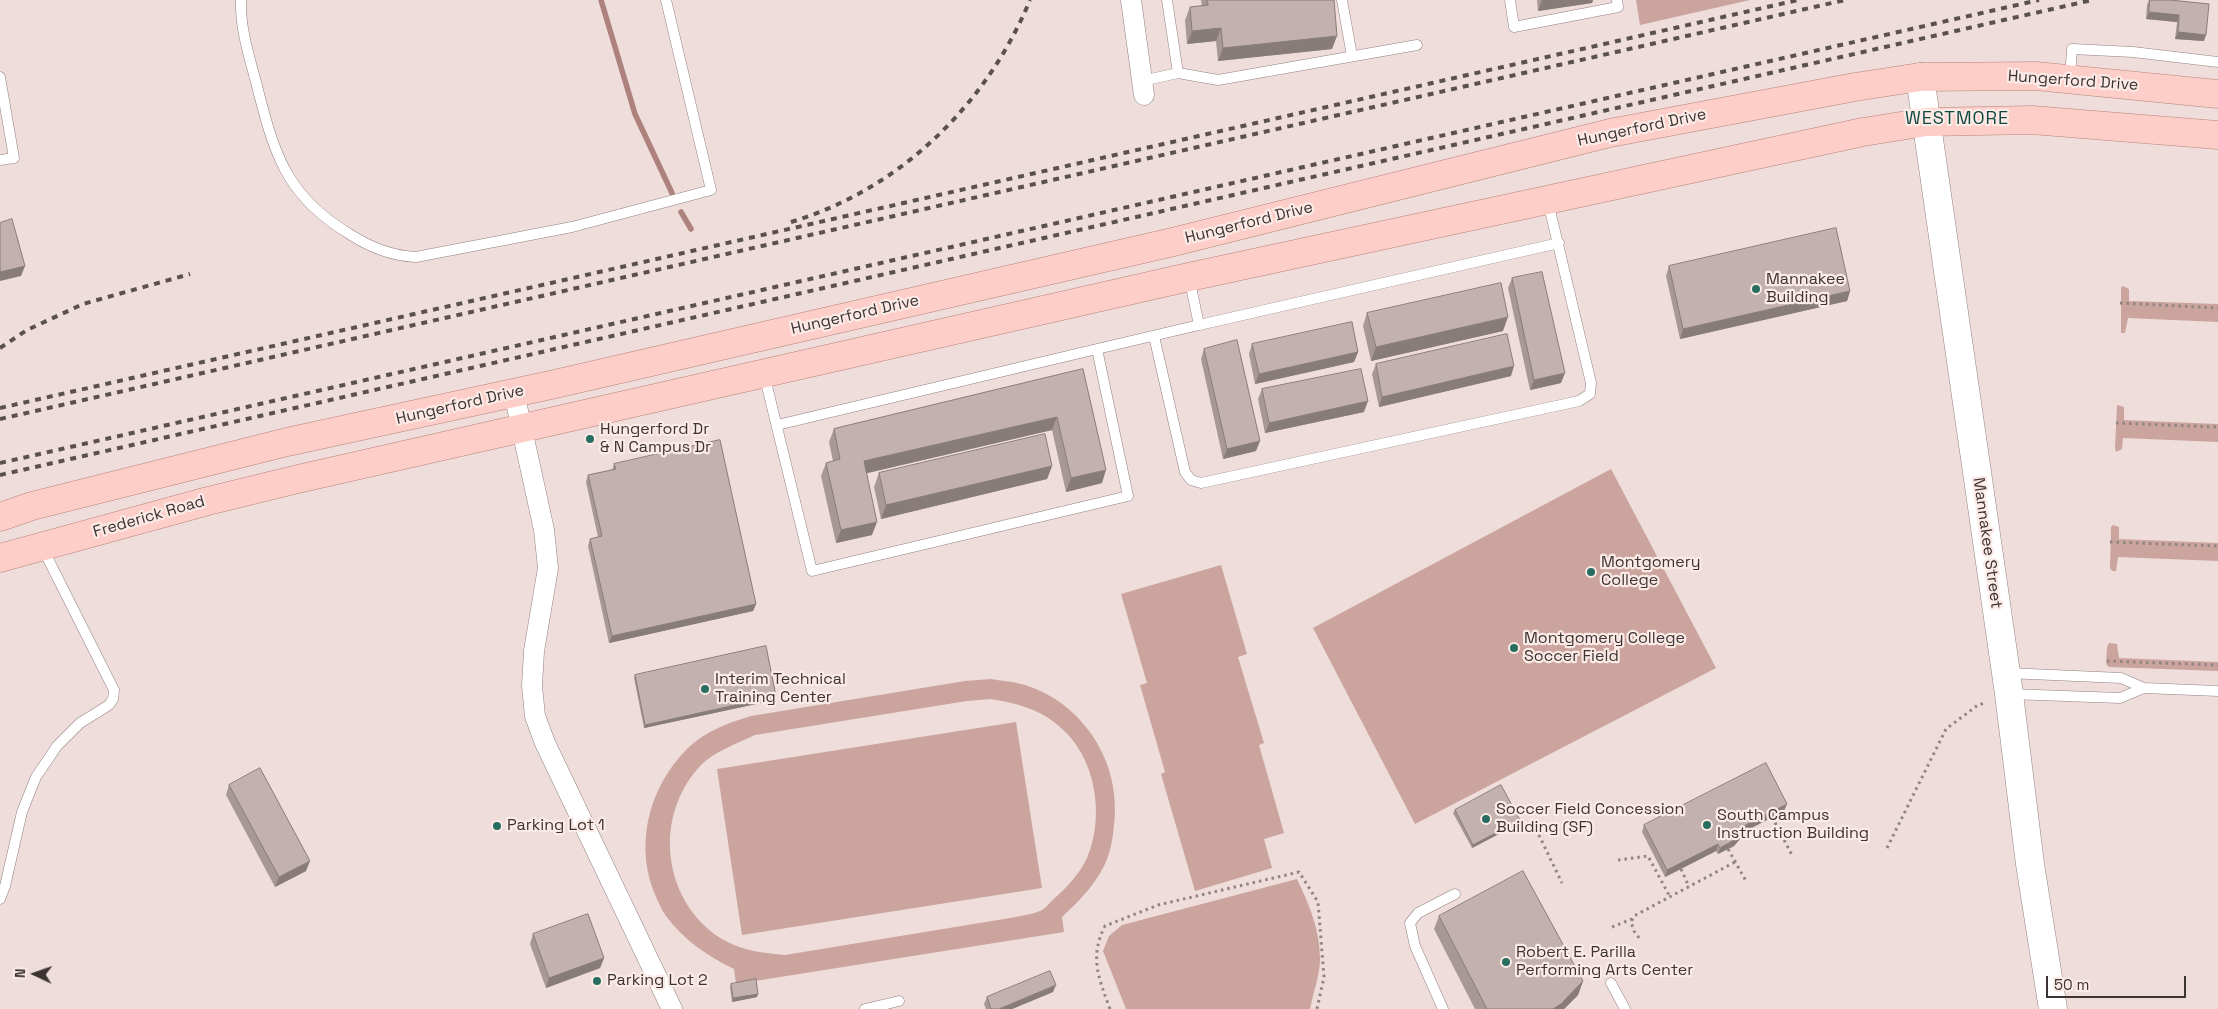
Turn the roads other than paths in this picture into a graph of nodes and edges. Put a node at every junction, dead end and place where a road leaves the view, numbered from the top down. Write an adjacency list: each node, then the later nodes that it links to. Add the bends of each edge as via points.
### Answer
1 (241, 0): 2 (lane, via 244,39 268,125 279,159 295,187 334,225 362,242 416,257 572,227 711,190)
2 (666, 0)
3 (1131, 0): 15 (street)
4 (1168, 0): 11 (lane)
5 (1342, 0): 9 (lane)
6 (1510, 0): 7 (lane, via 1514,27 1618,7)
7 (1617, 0)
8 (1417, 45): 9 (lane)
9 (1352, 56): 11 (lane, via 1218,80)
10 (2218, 62): 14 (lane, via 2134,52 2072,49)
11 (1178, 73): 15 (lane)
12 (0, 77): 19 (lane, via 14,158)
13 (1920, 77): 14 (main road, Hungerford Drive); 17 (street, Mannakee Street); 21 (main road, Hungerford Drive, via 1610,133)
14 (2070, 78): 16 (main road, Hungerford Drive)
15 (1143, 88)
16 (2218, 94)
17 (1926, 122): 18 (main road, via 2032,120); 20 (main road, via 1862,132); 35 (street, Mannakee Street)
18 (2218, 135)
19 (0, 160)
20 (1548, 199): 22 (lane); 23 (main road)
21 (1180, 240): 23 (main road); 28 (main road, Hungerford Drive)
22 (1558, 243): 24 (lane); 25 (lane, via 1591,383 1590,394 1579,400 1201,483 1191,480 1185,472)
23 (1189, 277): 24 (lane); 27 (main road)
24 (1199, 325): 25 (lane)
25 (1154, 336): 26 (lane)
26 (1097, 349): 29 (lane); 29 (lane, via 1128,496 860,560 812,571)
27 (764, 373): 29 (lane); 30 (main road)
28 (514, 393): 30 (street); 31 (main road, Hungerford Drive, via 288,442 32,506)
29 (777, 425)
30 (520, 429): 32 (main road, Frederick Road, via 208,500); 41 (street, via 544,530 548,568 534,651 532,686 535,716)
31 (0, 517)
32 (42, 546): 33 (main road, Frederick Road); 38 (lane, via 114,690 114,699 57,746 36,777 22,812)
33 (0, 558)
34 (2144, 688): 35 (lane, via 2120,698); 35 (lane, via 2121,678); 36 (lane)
35 (2000, 690): 45 (street, Mannakee Street)
36 (2218, 691)
37 (1455, 894): 43 (lane, via 1418,913 1410,923 1414,946)
38 (0, 899)
39 (1611, 982): 44 (lane)
40 (899, 1001): 42 (lane)
41 (672, 1009)
42 (865, 1009)
43 (1444, 1009)
44 (1624, 1009)
45 (2053, 1009)

